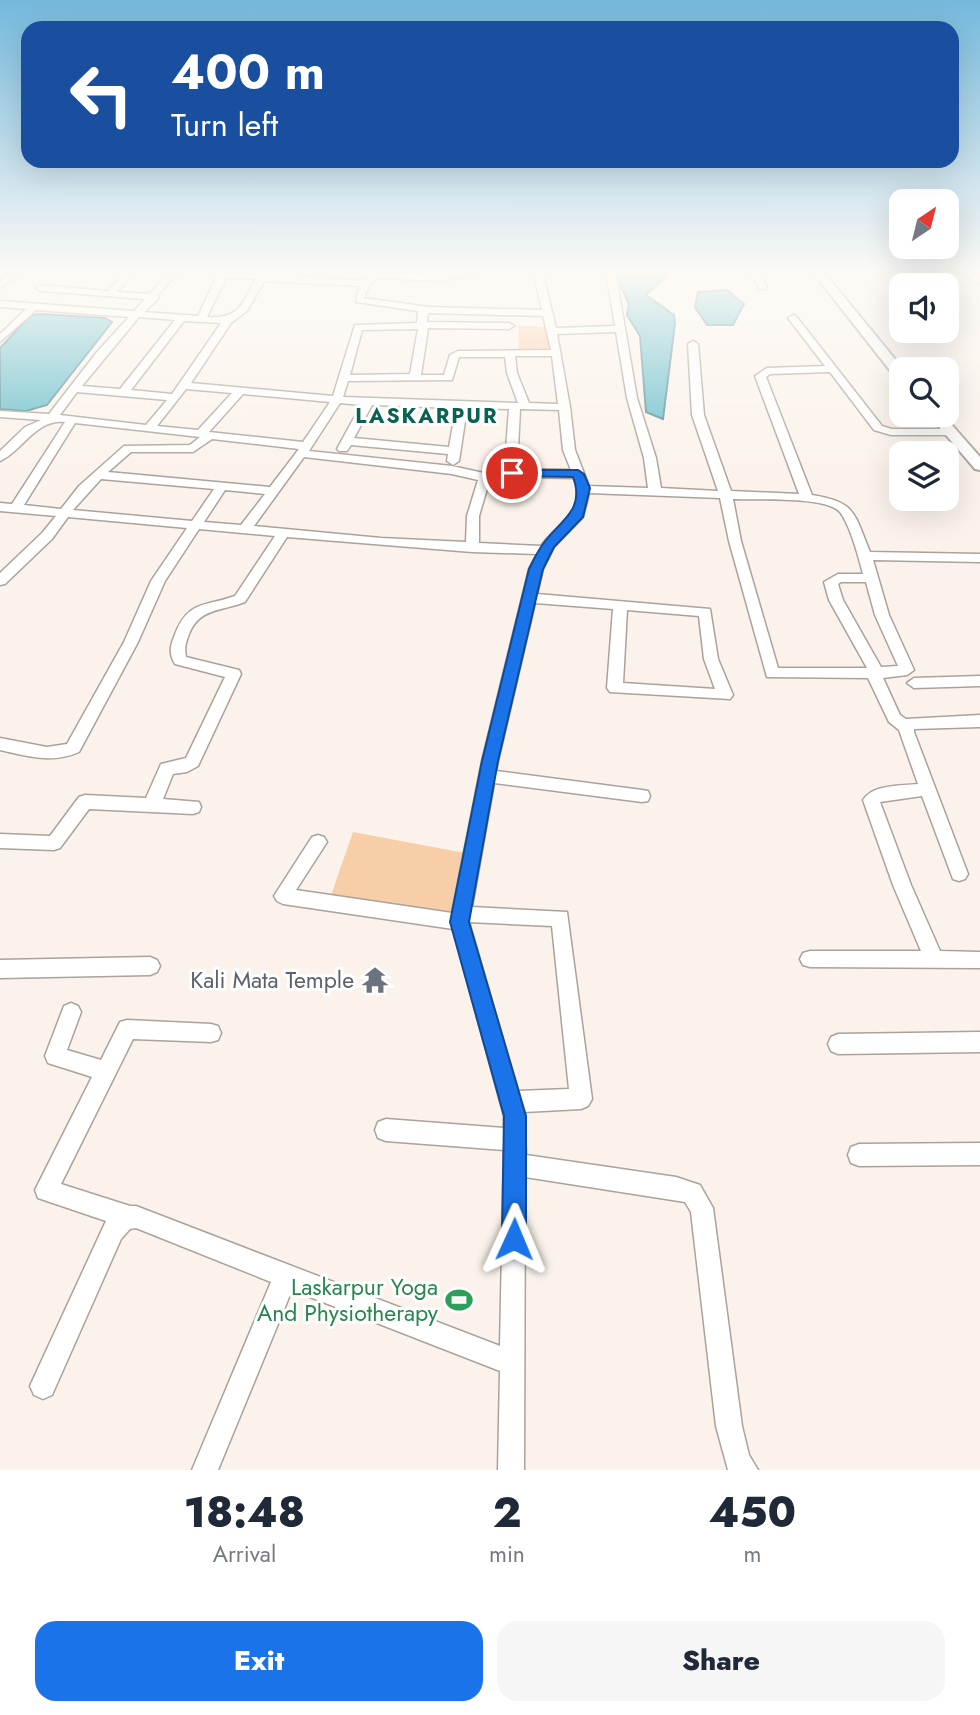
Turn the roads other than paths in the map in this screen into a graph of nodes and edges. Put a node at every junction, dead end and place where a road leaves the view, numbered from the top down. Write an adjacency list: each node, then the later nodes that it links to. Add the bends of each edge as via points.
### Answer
1 (116, 339): 18 (street)
2 (165, 339): 20 (street)
3 (215, 339): 17 (street)
4 (352, 339): 15 (street)
5 (420, 339): 16 (street)
6 (553, 339): 11 (street)
7 (623, 339): 47 (street, via 632,398)
8 (810, 339): 14 (street)
9 (871, 339): 13 (main road)
10 (693, 344): 48 (street, via 698,415)
11 (557, 353): 12 (street); 26 (street)
12 (510, 355): 16 (street, via 458,354 448,378); 25 (street)
13 (889, 360)
14 (834, 369): 32 (street, via 880,429); 49 (street, via 766,371 760,376)
15 (344, 378): 16 (street); 22 (street)
16 (414, 378)
17 (183, 387): 19 (street); 21 (street)
18 (75, 388): 20 (street); 28 (street)
19 (240, 391): 22 (street); 33 (street)
20 (123, 392): 21 (street)
21 (174, 397): 31 (street)
22 (337, 399): 23 (street); 35 (street)
23 (368, 402): 24 (street); 34 (street)
24 (462, 404): 25 (street); 36 (street)
25 (520, 406): 26 (street); 41 (street)
26 (565, 407): 44 (street, via 568,441)
27 (0, 414): 28 (street)
28 (52, 418): 29 (street); 37 (street, via 23,434)
29 (73, 418): 31 (street); 51 (street)
30 (947, 427): 32 (main road)
31 (149, 428): 33 (street)
32 (951, 432): 38 (main road)
33 (206, 434): 35 (street); 42 (street, via 192,449 132,446)
34 (347, 441): 36 (street); 39 (street)
35 (304, 450): 39 (street); 46 (street)
36 (455, 451): 40 (street)
37 (0, 457)
38 (977, 459)
39 (336, 460): 40 (street)
40 (451, 470): 43 (street)
41 (512, 473): 43 (street, via 510,478); 44 (street)
42 (98, 475): 45 (street); 52 (street)
43 (484, 479): 56 (street, via 474,516)
44 (581, 481): 47 (street); 57 (street, via 577,517)
45 (222, 486): 46 (street); 53 (street)
46 (274, 491): 54 (street)
47 (655, 492): 48 (street)
48 (726, 495): 49 (street); 64 (street, via 772,673)
49 (807, 498): 58 (street, via 841,505)
50 (0, 507): 51 (street)
51 (16, 508): 52 (street)
52 (65, 512): 53 (street); 61 (street)
53 (195, 524): 54 (street); 69 (street, via 158,581 131,642 73,748 41,752)
54 (246, 528): 55 (street)
55 (284, 532): 56 (street); 73 (street, via 240,599 198,609 187,620 177,646 180,660 234,674 192,762 167,768)
56 (472, 548): 57 (street)
57 (545, 550): 62 (street)
58 (865, 556): 59 (street); 60 (street)
59 (980, 558)
60 (871, 578): 64 (street, via 907,670); 64 (street, via 831,582 836,600)
61 (0, 581)
62 (529, 598): 63 (street); 70 (street)
63 (620, 605): 63 (street, via 705,612 711,659 725,695 615,688)
64 (877, 673): 68 (street, via 894,718)
65 (980, 681): 66 (street)
66 (914, 683)
67 (980, 721): 68 (street, via 913,722)
68 (906, 728): 71 (street)
69 (0, 744)
70 (487, 776): 72 (street); 78 (street)
71 (928, 790): 77 (street); 80 (street, via 879,795 871,802)
72 (642, 796)
73 (152, 805): 74 (street); 75 (street, via 85,802 54,843)
74 (193, 807)
75 (0, 841)
76 (318, 842): 78 (street, via 283,896)
77 (959, 874)
78 (460, 918): 89 (street, via 469,963); 89 (street, via 560,918 581,1099)
79 (810, 959): 80 (street)
80 (934, 959): 81 (street)
81 (980, 960)
82 (150, 966): 83 (street)
83 (0, 970)
84 (71, 1012): 88 (street, via 55,1056)
85 (211, 1034): 88 (street, via 127,1029)
86 (980, 1042): 87 (street)
87 (838, 1044)
88 (107, 1072): 95 (street, via 46,1189)
89 (512, 1102): 91 (street)
90 (386, 1130): 91 (street)
91 (516, 1140): 94 (street)
92 (980, 1154): 93 (street)
93 (859, 1155)
94 (515, 1164): 97 (street); 101 (street, via 692,1193 702,1208 730,1426 738,1462)
95 (129, 1217): 96 (street); 98 (street, via 113,1231)
96 (285, 1277): 97 (street); 99 (street)
97 (513, 1364): 100 (street)
98 (43, 1386)
99 (205, 1470)
100 (511, 1470)
101 (745, 1470)

